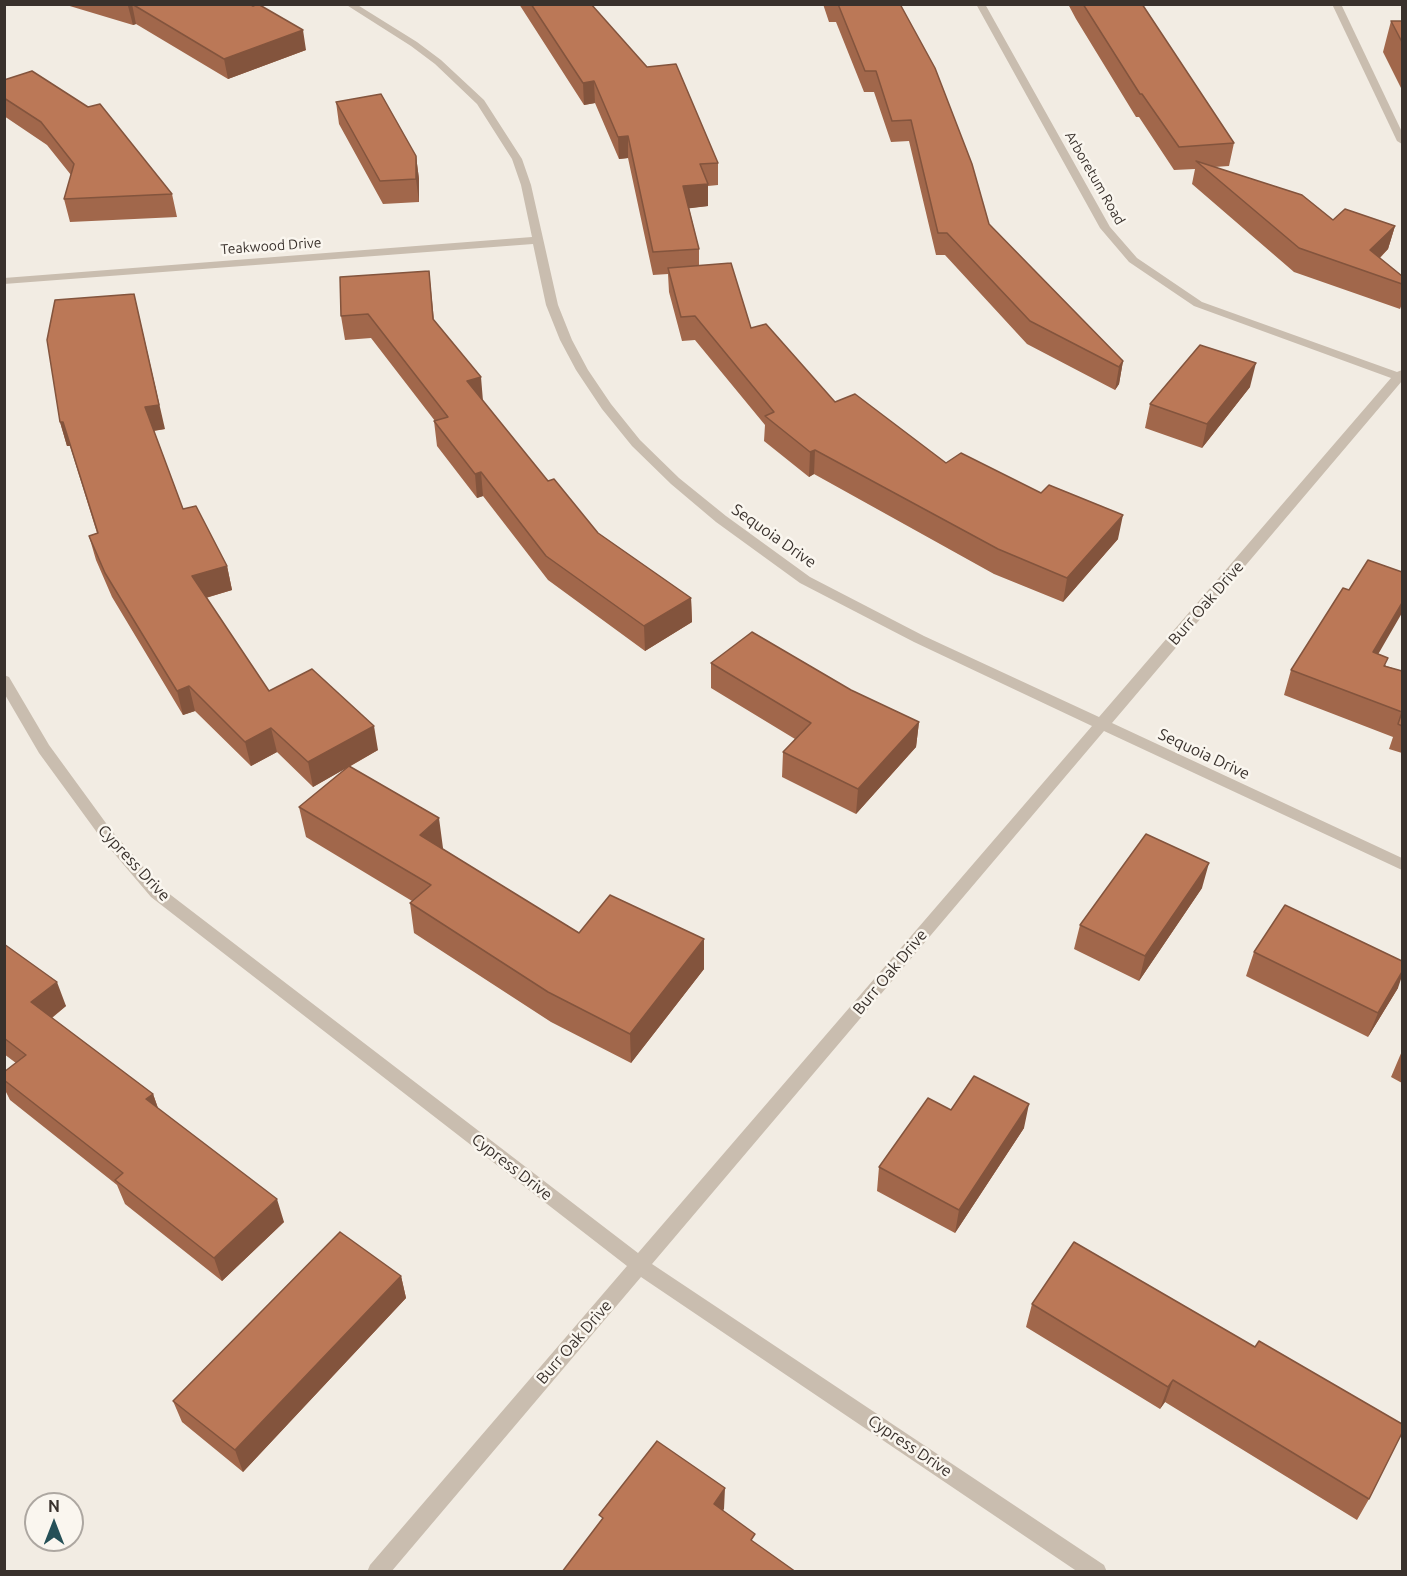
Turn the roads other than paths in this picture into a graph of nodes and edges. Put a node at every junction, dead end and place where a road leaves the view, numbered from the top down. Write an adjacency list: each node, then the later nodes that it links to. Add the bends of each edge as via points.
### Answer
1 (349, 4): 5 (street, Sequoia Drive, via 422,50 481,102 516,159)
2 (980, 4): 7 (street, Arboretum Road, via 1105,228 1133,260 1198,304)
3 (1336, 4): 4 (street)
4 (1402, 141)
5 (539, 240): 6 (street, Teakwood Drive); 9 (street, Sequoia Drive, via 552,305 582,370 636,443 675,481 805,580 919,639)
6 (4, 281)
7 (1402, 376): 9 (street, Burr Oak Drive)
8 (4, 680): 11 (street, Cypress Drive, via 44,749 106,834 157,892)
9 (1102, 724): 10 (street, Sequoia Drive); 11 (street, Burr Oak Drive)
10 (1402, 864)
11 (639, 1265): 12 (street, Burr Oak Drive); 13 (street, Cypress Drive)
12 (377, 1572)
13 (1097, 1572)

